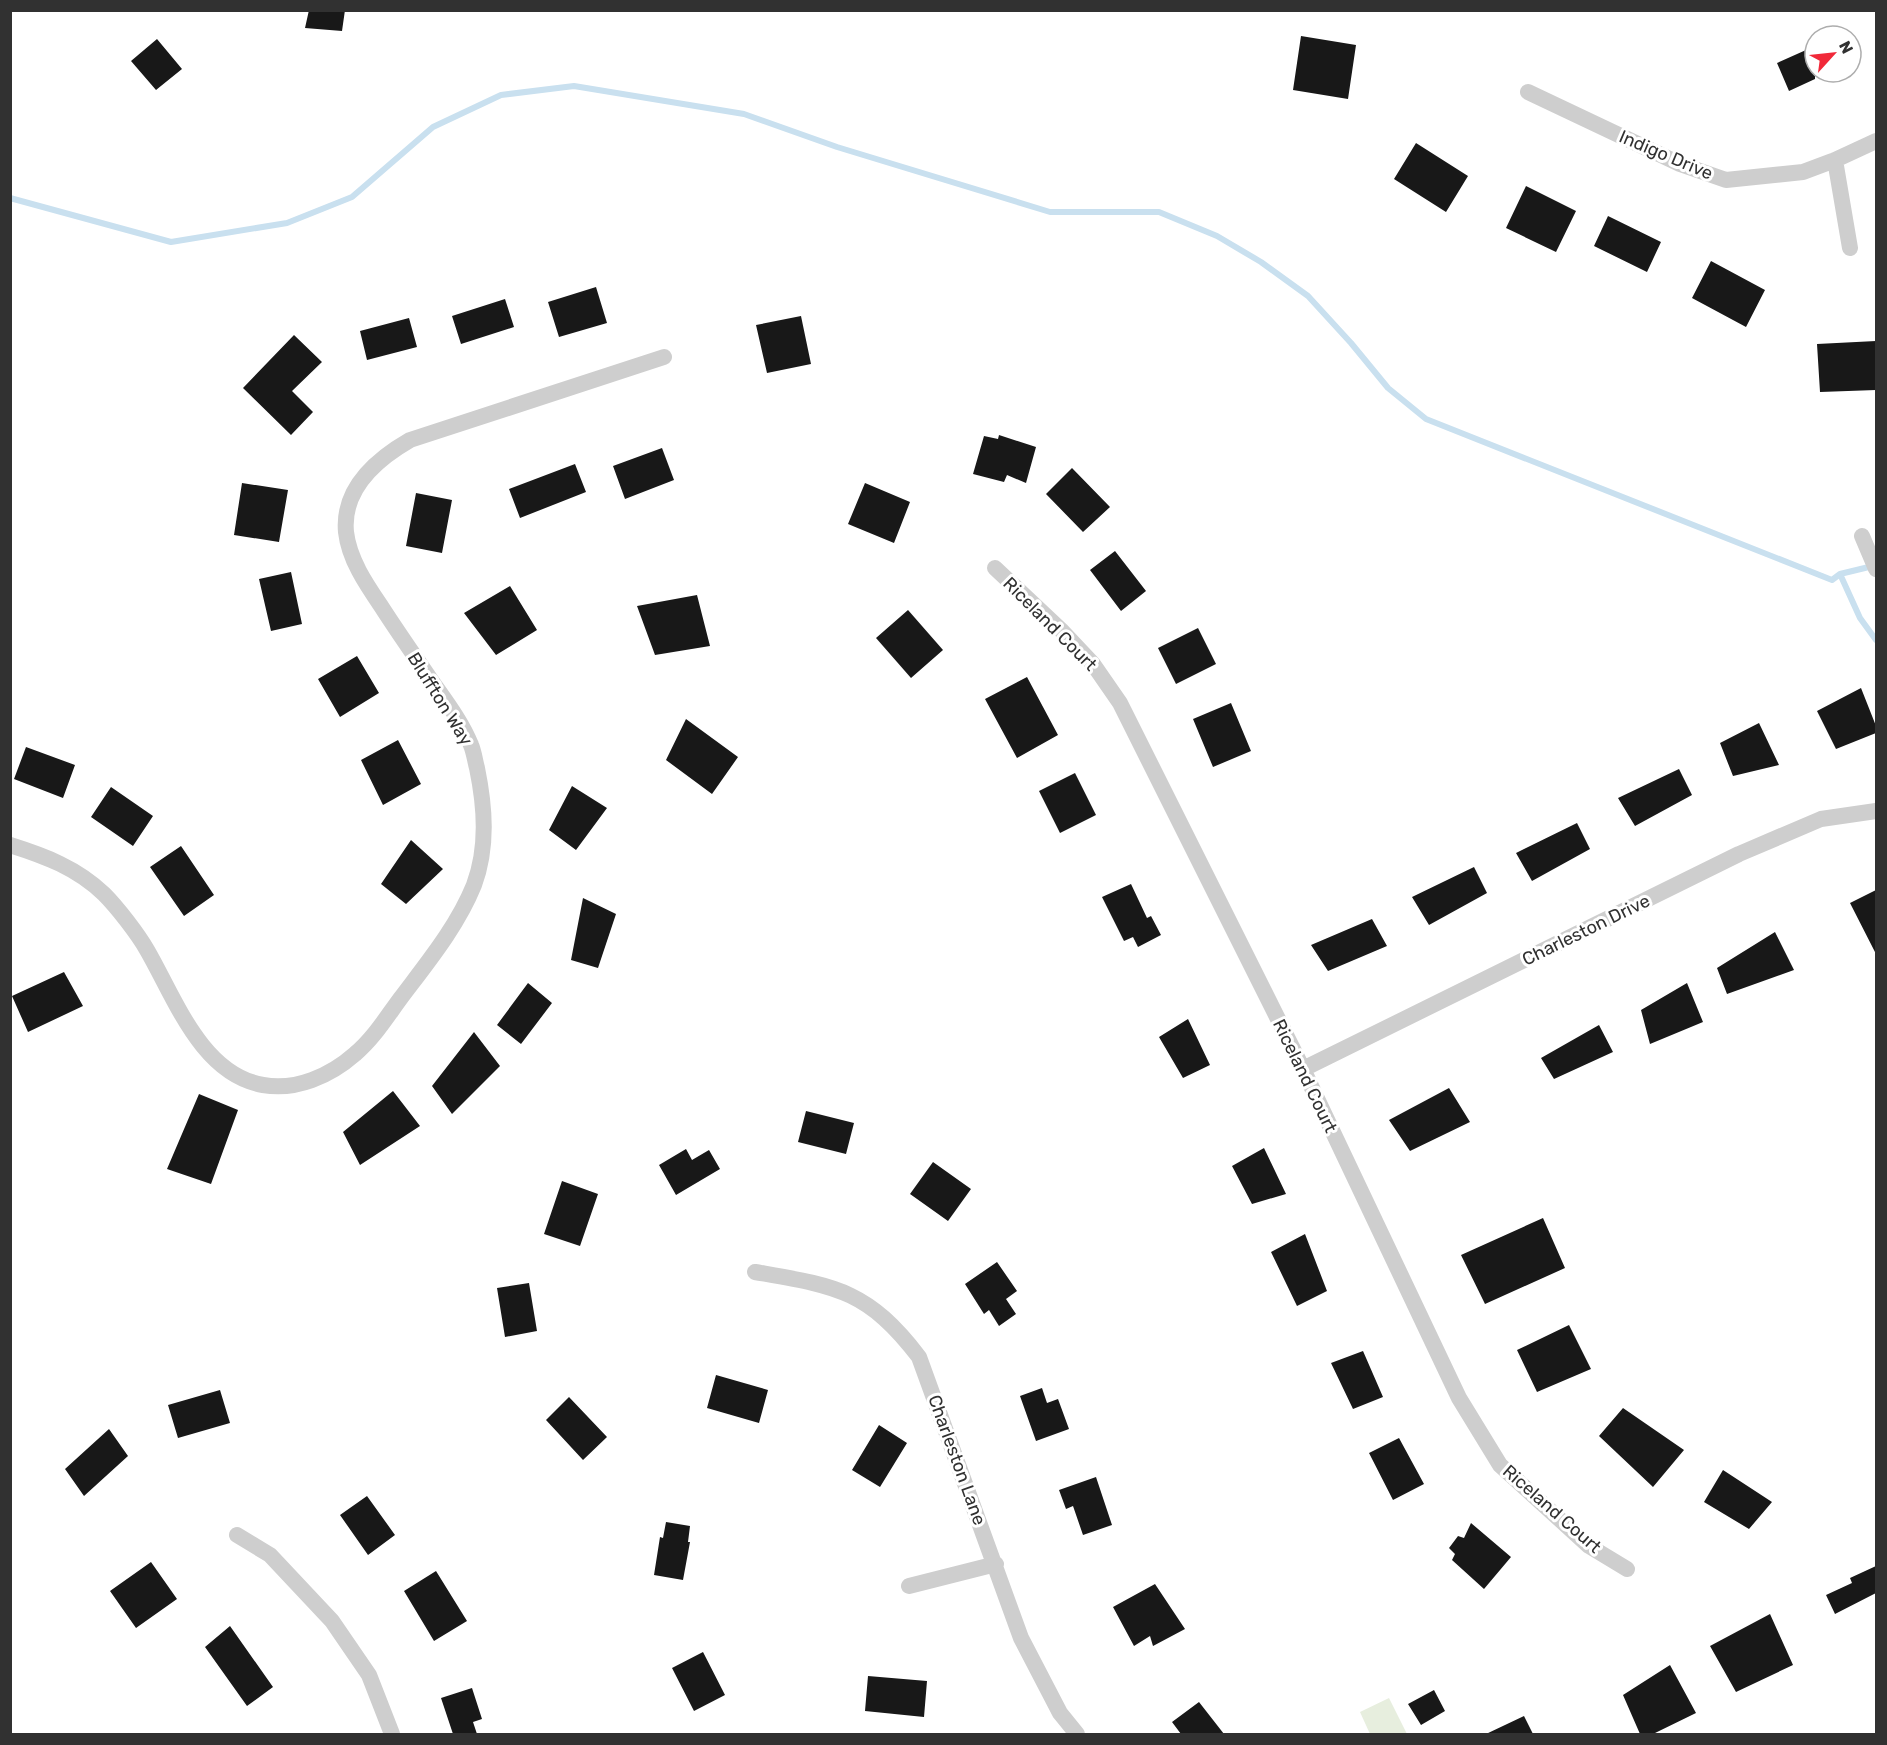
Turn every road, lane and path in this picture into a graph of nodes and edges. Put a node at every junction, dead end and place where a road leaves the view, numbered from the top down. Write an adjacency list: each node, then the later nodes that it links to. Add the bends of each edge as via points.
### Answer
1 (1528, 92): 3 (street, Indigo Drive, via 1680,164 1726,180 1803,172)
2 (1876, 141): 3 (street, Indigo Drive)
3 (1835, 160): 4 (street)
4 (1850, 248)
5 (664, 357): 10 (street, Bluffton Way, via 410,440 386,454 364,474 355,490 345,528 348,546 370,589 449,706 471,746 485,817 483,848 474,884 462,908 441,945 354,1055 312,1080 290,1087 265,1086 231,1072 206,1050 145,947 104,895 71,868)
6 (1862, 536): 8 (street)
7 (995, 568): 11 (street, Riceland Court, via 1093,664 1120,703)
8 (1876, 569)
9 (1876, 811): 11 (street, Charleston Drive, via 1821,819 1739,854)
10 (10, 845)
11 (1303, 1069): 15 (street, Riceland Court, via 1459,1398 1500,1465 1589,1546)
12 (756, 1272): 14 (street, Charleston Lane, via 844,1291 900,1333 919,1357)
13 (237, 1535): 17 (street, via 270,1555 332,1621 369,1675)
14 (996, 1564): 16 (street); 18 (street, Charleston Lane, via 1021,1638 1060,1713)
15 (1627, 1569)
16 (909, 1586)
17 (392, 1734)
18 (1077, 1734)

